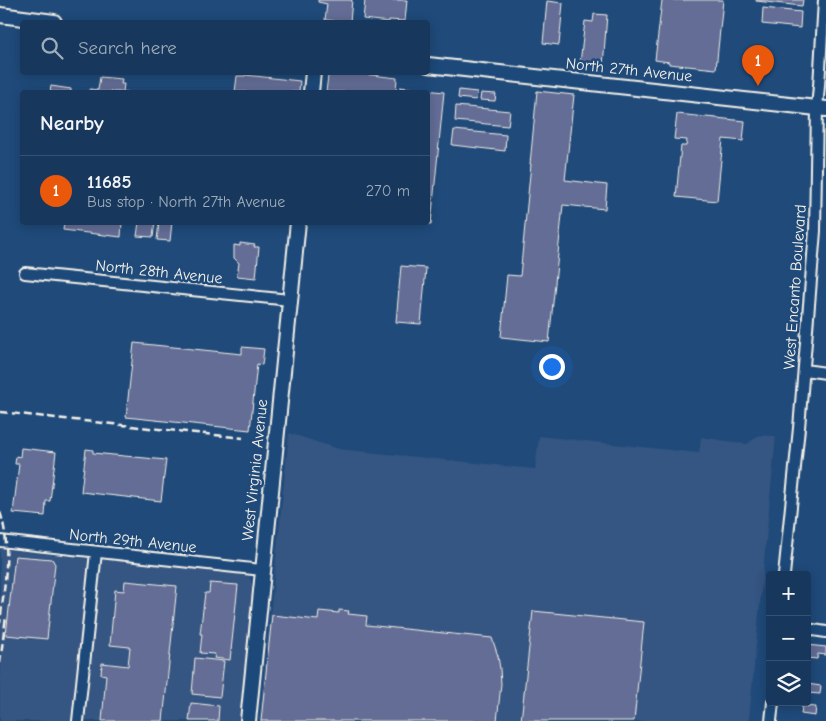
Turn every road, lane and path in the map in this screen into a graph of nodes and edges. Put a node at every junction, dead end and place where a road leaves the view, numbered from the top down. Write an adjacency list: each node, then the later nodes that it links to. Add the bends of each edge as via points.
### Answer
1 (824, 0): 7 (street, West Encanto Boulevard, via 819,86)
2 (4, 17): 3 (street)
3 (34, 20)
4 (430, 65): 7 (street, North 27th Avenue)
5 (313, 75): 6 (street)
6 (311, 90)
7 (821, 108): 11 (street, West Encanto Boulevard)
8 (298, 225): 10 (street, West Virginia Avenue)
9 (25, 273): 10 (street, North 28th Avenue)
10 (290, 300): 15 (street, West Virginia Avenue)
11 (804, 370): 12 (street); 16 (street, West Encanto Boulevard)
12 (826, 373)
13 (0, 541): 14 (street, North 29th Avenue)
14 (96, 552): 15 (street, North 29th Avenue); 20 (street)
15 (262, 570): 21 (street, West Virginia Avenue)
16 (784, 571)
17 (811, 630): 18 (street)
18 (826, 632)
19 (773, 706): 22 (street)
20 (78, 721)
21 (248, 721)
22 (771, 721)

